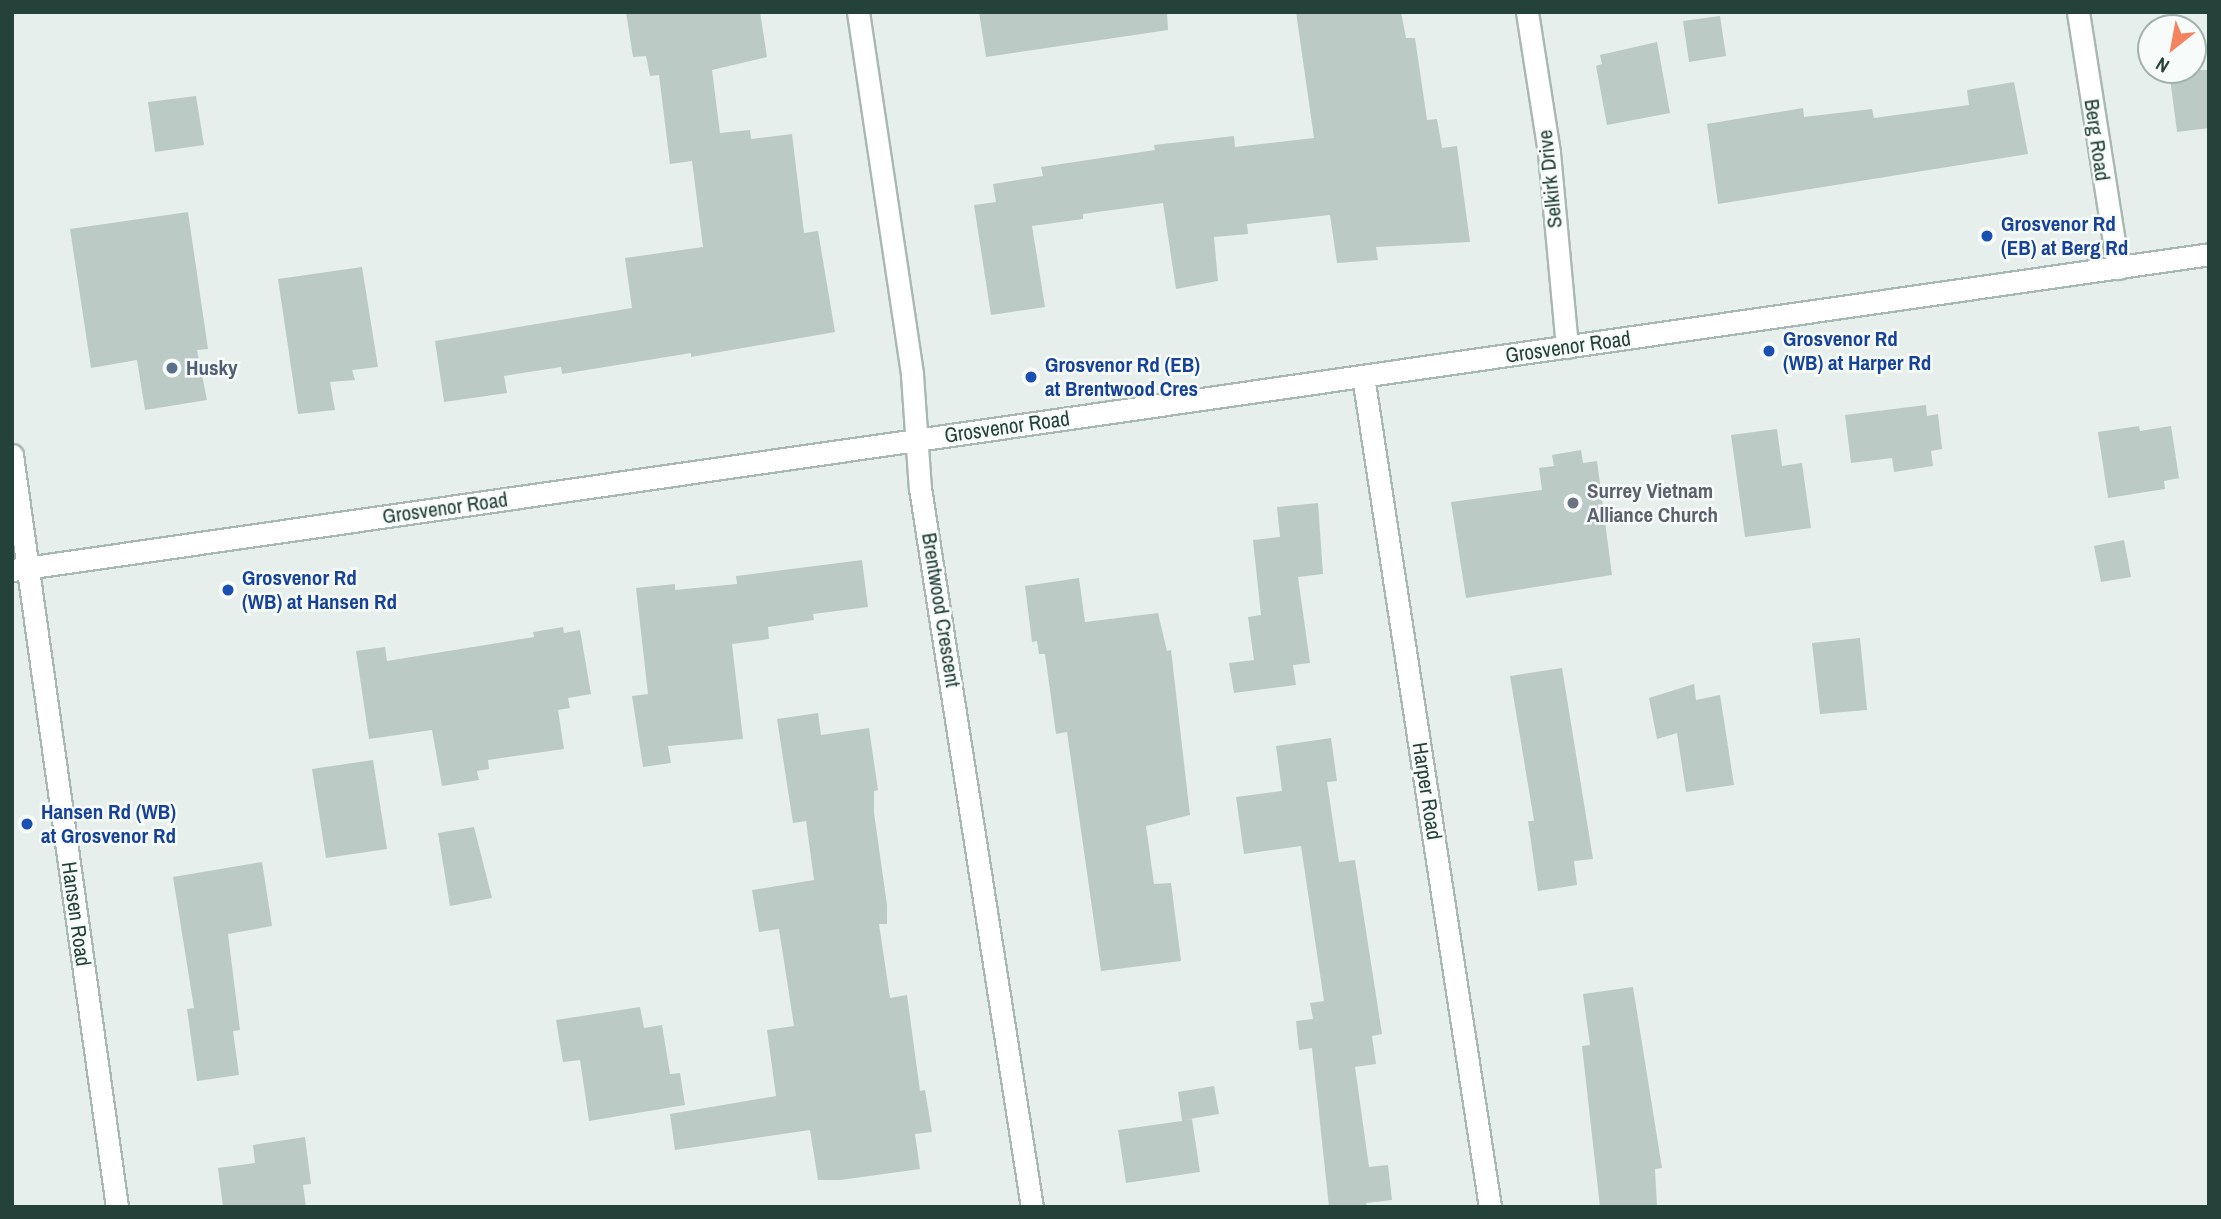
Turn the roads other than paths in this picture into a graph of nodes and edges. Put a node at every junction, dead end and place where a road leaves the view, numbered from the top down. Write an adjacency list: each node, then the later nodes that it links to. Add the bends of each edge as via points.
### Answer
1 (858, 12): 8 (street, Brentwood Crescent, via 912,375)
2 (1527, 12): 6 (street, Selkirk Drive, via 1549,153)
3 (2078, 12): 5 (street, Berg Road)
4 (2209, 254): 5 (street, Grosvenor Road)
5 (2118, 268): 6 (street, Grosvenor Road)
6 (1567, 347): 7 (street, Grosvenor Road)
7 (1363, 376): 8 (street, Grosvenor Road); 13 (street, Harper Road)
8 (917, 440): 10 (street, Grosvenor Road); 12 (street, Brentwood Crescent, via 920,488)
9 (12, 455): 10 (street, Hansen Road)
10 (20, 569): 11 (street, Hansen Road)
11 (117, 1207)
12 (1032, 1207)
13 (1490, 1207)

